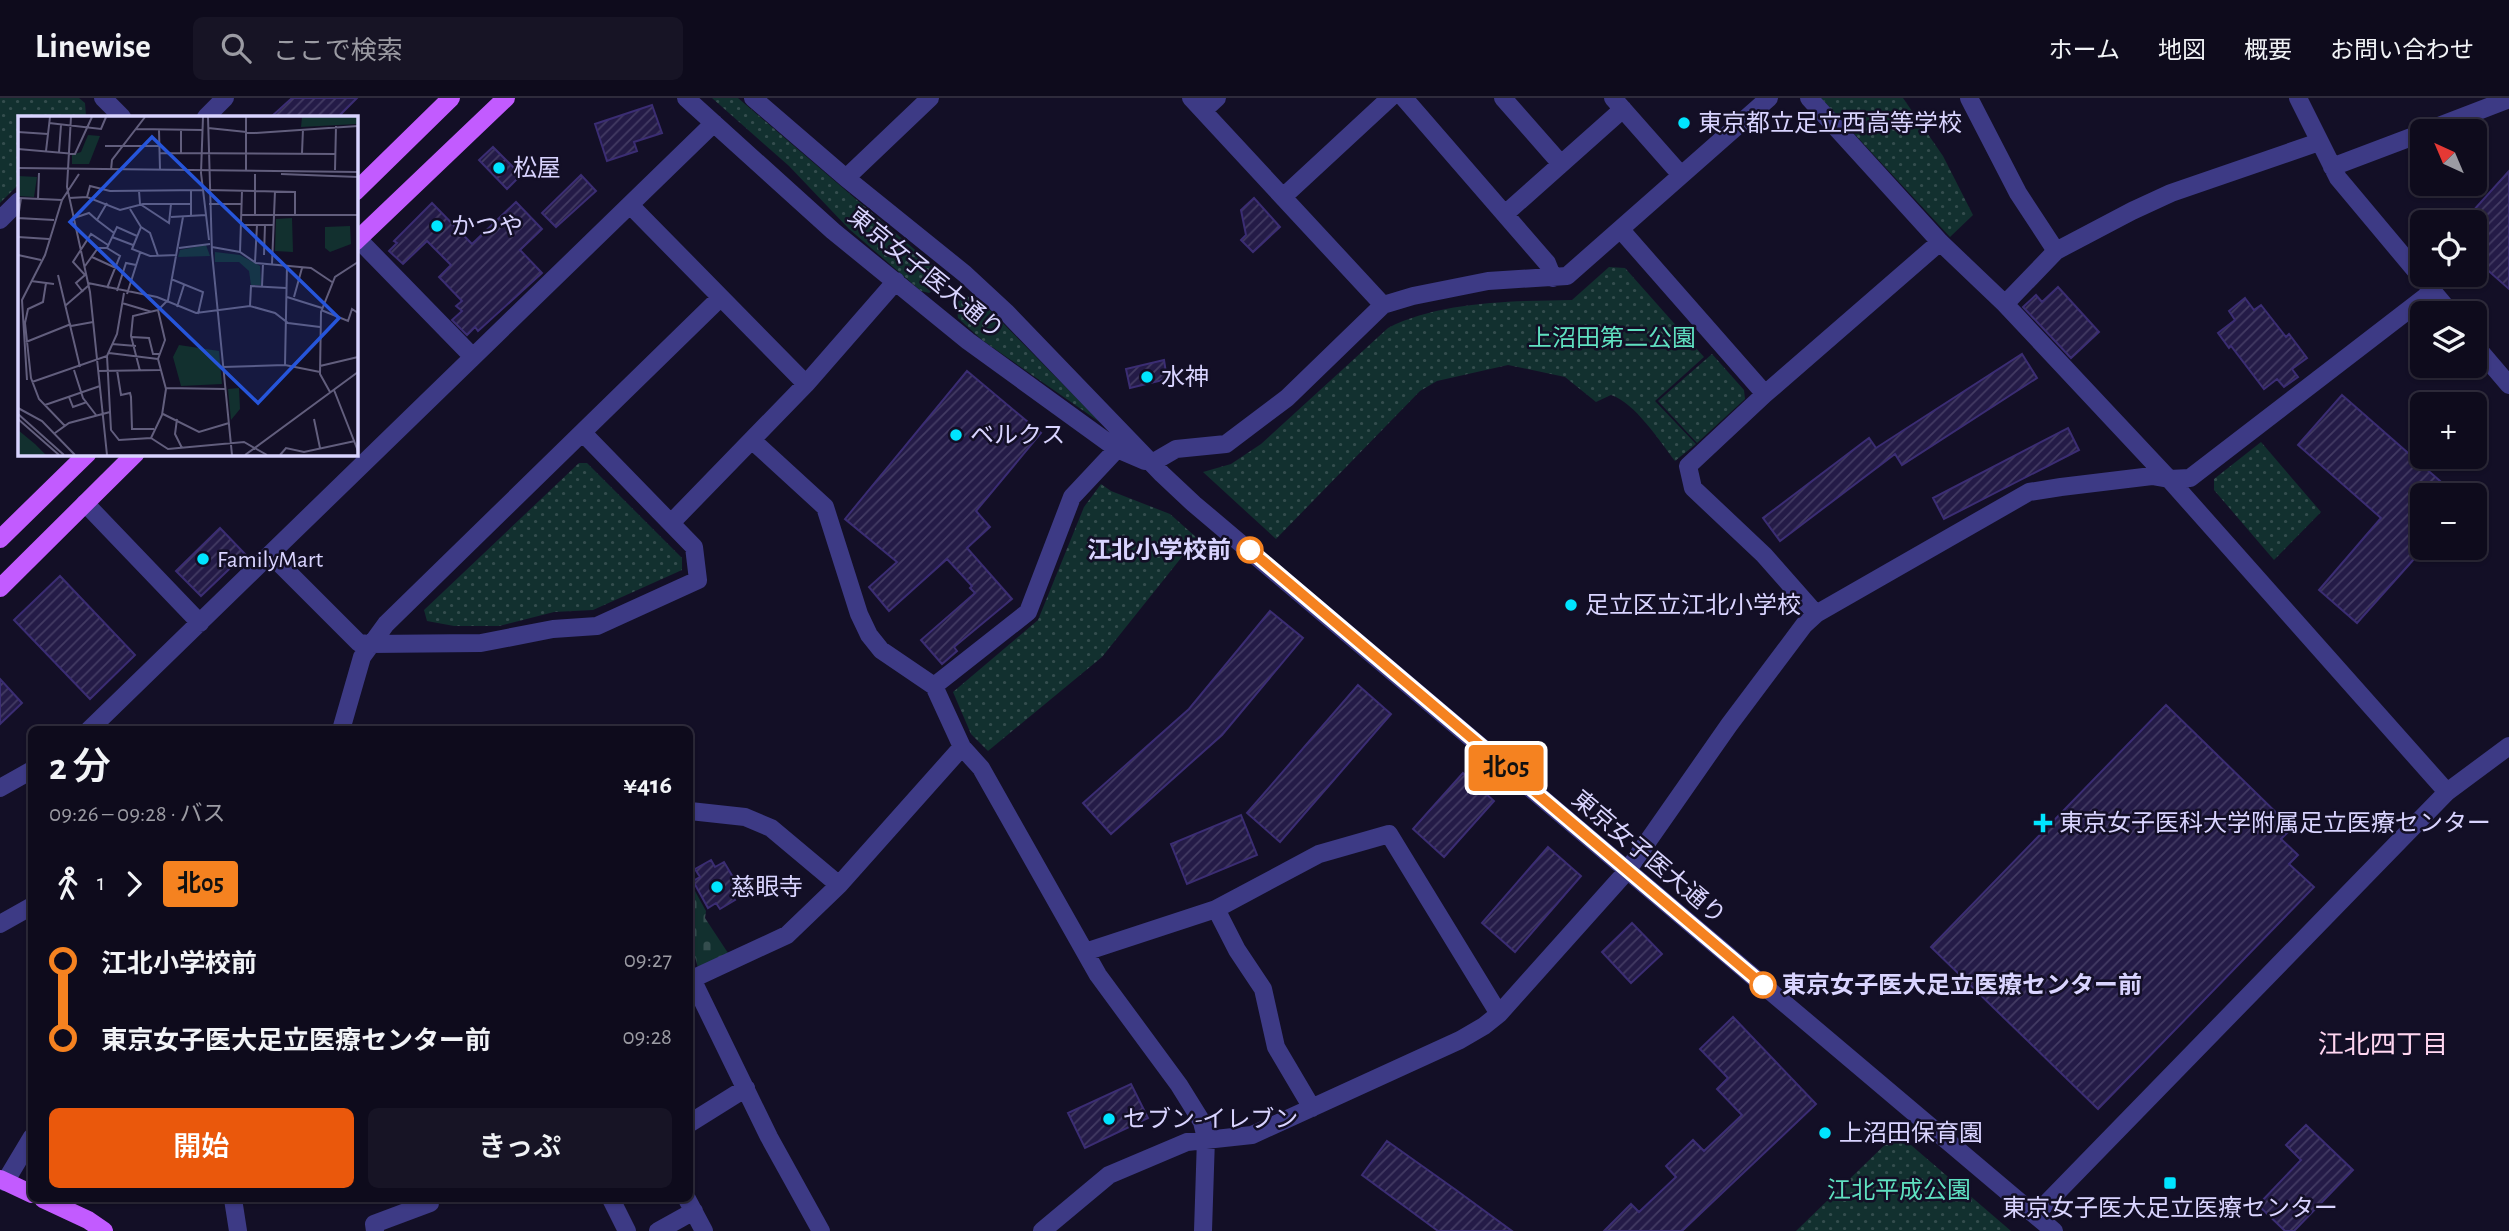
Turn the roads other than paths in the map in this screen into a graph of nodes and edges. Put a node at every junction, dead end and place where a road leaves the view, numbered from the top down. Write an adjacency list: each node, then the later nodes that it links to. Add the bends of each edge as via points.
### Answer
1 (225, 98): 18 (street)
2 (451, 98): 27 (main road)
3 (506, 98): 34 (main road)
4 (686, 98): 20 (street, 東京女子医大通り)
5 (753, 98): 26 (street, 東京女子医大通り)
6 (930, 98): 26 (street)
7 (1217, 98): 17 (street)
8 (1390, 98): 28 (street)
9 (1404, 98): 31 (street)
10 (1503, 98): 23 (street)
11 (1769, 98): 25 (street)
12 (1809, 98): 35 (street)
13 (1969, 98): 36 (street, via 2018,193)
14 (2298, 98): 22 (street)
15 (2509, 99): 19 (street)
16 (1618, 104): 23 (street); 25 (street)
17 (1197, 105): 28 (street)
18 (207, 116)
19 (2457, 119)
20 (714, 123): 30 (street); 38 (street, 東京女子医大通り, via 833,231)
21 (2410, 137): 24 (street)
22 (2319, 142): 24 (street); 36 (street, via 2171,194)
23 (1561, 164): 31 (street)
24 (2332, 167): 39 (street)
25 (1681, 175): 33 (street)
26 (846, 178): 54 (street, 東京女子医大通り, via 998,304)
27 (357, 190)
28 (1283, 197): 43 (street)
29 (18, 202): 32 (street)
30 (631, 206): 40 (street); 44 (street)
31 (1505, 214): 37 (street, via 1547,263)
32 (0, 220)
33 (1621, 230): 37 (street, via 1567,276); 48 (street)
34 (357, 241): 44 (street)
35 (1940, 242): 42 (street); 48 (street)
36 (2056, 251): 42 (street)
37 (1553, 278): 43 (street, via 1488,281)
38 (896, 281): 46 (street); 51 (street, 東京女子医大通り, via 968,341)
39 (2433, 291): 41 (street); 55 (street, via 2190,478)
40 (720, 298): 46 (street); 49 (street)
41 (2441, 301)
42 (2005, 304): 55 (street)
43 (1383, 305): 54 (street, via 1287,398 1226,444 1176,449)
44 (473, 357): 59 (street)
45 (2487, 359): 47 (street)
46 (806, 384): 50 (street)
47 (2509, 385)
48 (1765, 394): 61 (street, via 1688,466 1693,488)
49 (583, 433): 57 (street); 63 (street)
50 (753, 441): 57 (street); 64 (street, via 825,507 869,635 881,650)
51 (1117, 449): 54 (street, 東京女子医大通り); 64 (street, via 1072,497 1028,612)
52 (86, 455): 58 (main road)
53 (134, 455): 56 (main road)
54 (1152, 463): 73 (street, 東京女子医大通り, via 1194,504)
55 (2169, 480): 61 (street, via 2152,477 2029,492); 71 (street)
56 (85, 503): 60 (main road); 62 (street)
57 (671, 523): 63 (street, via 694,547 698,580 597,625 481,643)
58 (0, 539)
59 (271, 555): 62 (street); 63 (street, via 359,643)
60 (0, 588)
61 (1816, 614): 73 (street, via 1729,724)
62 (200, 623): 65 (street)
63 (369, 644): 66 (street)
64 (934, 686): 68 (street)
65 (93, 726)
66 (342, 726)
67 (2509, 746): 71 (street)
68 (962, 747): 74 (street); 78 (street, via 981,768)
69 (28, 772): 70 (street)
70 (0, 788)
71 (2447, 792): 94 (street)
72 (693, 811): 74 (street, via 745,817 771,828)
73 (1627, 871): 81 (street); 94 (street, 東京女子医大通り)
74 (839, 885): 79 (street, via 787,936)
75 (28, 908): 77 (street)
76 (1216, 909): 78 (street); 81 (street, via 1319,854 1389,834); 83 (street, via 1263,989 1276,1047)
77 (0, 924)
78 (1085, 952): 85 (street, via 1118,1005 1180,1085 1202,1122)
79 (693, 979)
80 (693, 984): 82 (street)
81 (1499, 1014): 83 (street, via 1460,1040)
82 (746, 1088): 84 (street); 101 (street)
83 (1312, 1108): 85 (street, via 1252,1135)
84 (693, 1121)
85 (1206, 1139): 102 (street, via 1187,1142 1109,1175); 103 (street)
86 (28, 1144): 87 (street)
87 (2, 1180): 88 (main road)
88 (28, 1192)
89 (49, 1202): 95 (main road)
90 (233, 1202): 96 (street)
91 (430, 1202): 97 (street, via 374,1224)
92 (612, 1202): 98 (street)
93 (691, 1205): 99 (street); 100 (street)
94 (2035, 1215): 104 (street, 東京女子医大通り)
95 (104, 1231)
96 (238, 1231)
97 (375, 1231)
98 (627, 1231)
99 (658, 1231)
100 (704, 1231)
101 (821, 1231)
102 (1042, 1231)
103 (1203, 1231)
104 (2054, 1231)

